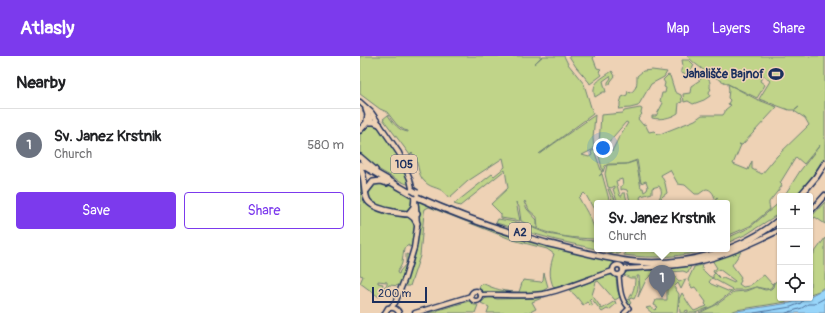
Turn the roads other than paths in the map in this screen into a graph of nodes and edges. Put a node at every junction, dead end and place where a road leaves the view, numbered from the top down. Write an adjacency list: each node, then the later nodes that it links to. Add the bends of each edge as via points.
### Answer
1 (360, 102): 2 (main road); 3 (main road)
2 (366, 110): 3 (main road); 4 (highway)
3 (373, 116): 4 (highway); 5 (main road, 105)
4 (367, 121): 5 (highway); 6 (highway); 7 (highway)
5 (379, 124): 18 (main road, 105, via 403,161)
6 (360, 126)
7 (360, 130)
8 (360, 157): 14 (highway)
9 (360, 161): 14 (highway, A2)
10 (825, 163): 16 (highway)
11 (360, 164): 15 (highway, A2)
12 (360, 168): 20 (highway)
13 (825, 169): 17 (highway)
14 (375, 170): 18 (highway, A2)
15 (396, 186): 18 (highway, A2); 20 (highway, via 382,181 373,182 367,188)
16 (803, 193)
17 (806, 193)
18 (415, 194): 22 (highway, via 414,207); 23 (main road, 105); 32 (highway, A2, via 533,236 600,254)
19 (825, 195): 21 (main road)
20 (366, 196): 22 (highway, via 368,202 375,207)
21 (813, 209)
22 (407, 213): 23 (highway); 26 (highway)
23 (417, 213): 26 (main road, 105)
24 (777, 217): 28 (highway, via 760,230)
25 (777, 221): 29 (highway, A2)
26 (417, 223): 36 (main road, 105, via 412,259)
27 (777, 231): 33 (main road, via 728,253 705,260 679,265)
28 (730, 245)
29 (730, 248)
30 (707, 252): 32 (highway, A2)
31 (717, 252): 32 (highway, A2, via 686,260)
32 (644, 261)
33 (623, 269): 34 (main road, via 617,265 614,266); 35 (main road)
34 (614, 271): 35 (main road); 40 (main road, via 543,294 481,295 476,291 472,296)
35 (619, 275): 41 (street, via 621,296 628,308)
36 (395, 302): 37 (main road, 105); 39 (main road, 105)
37 (390, 308): 38 (main road, 105); 39 (main road, 105)
38 (384, 312)
39 (398, 312)
40 (415, 313)
41 (624, 313)

